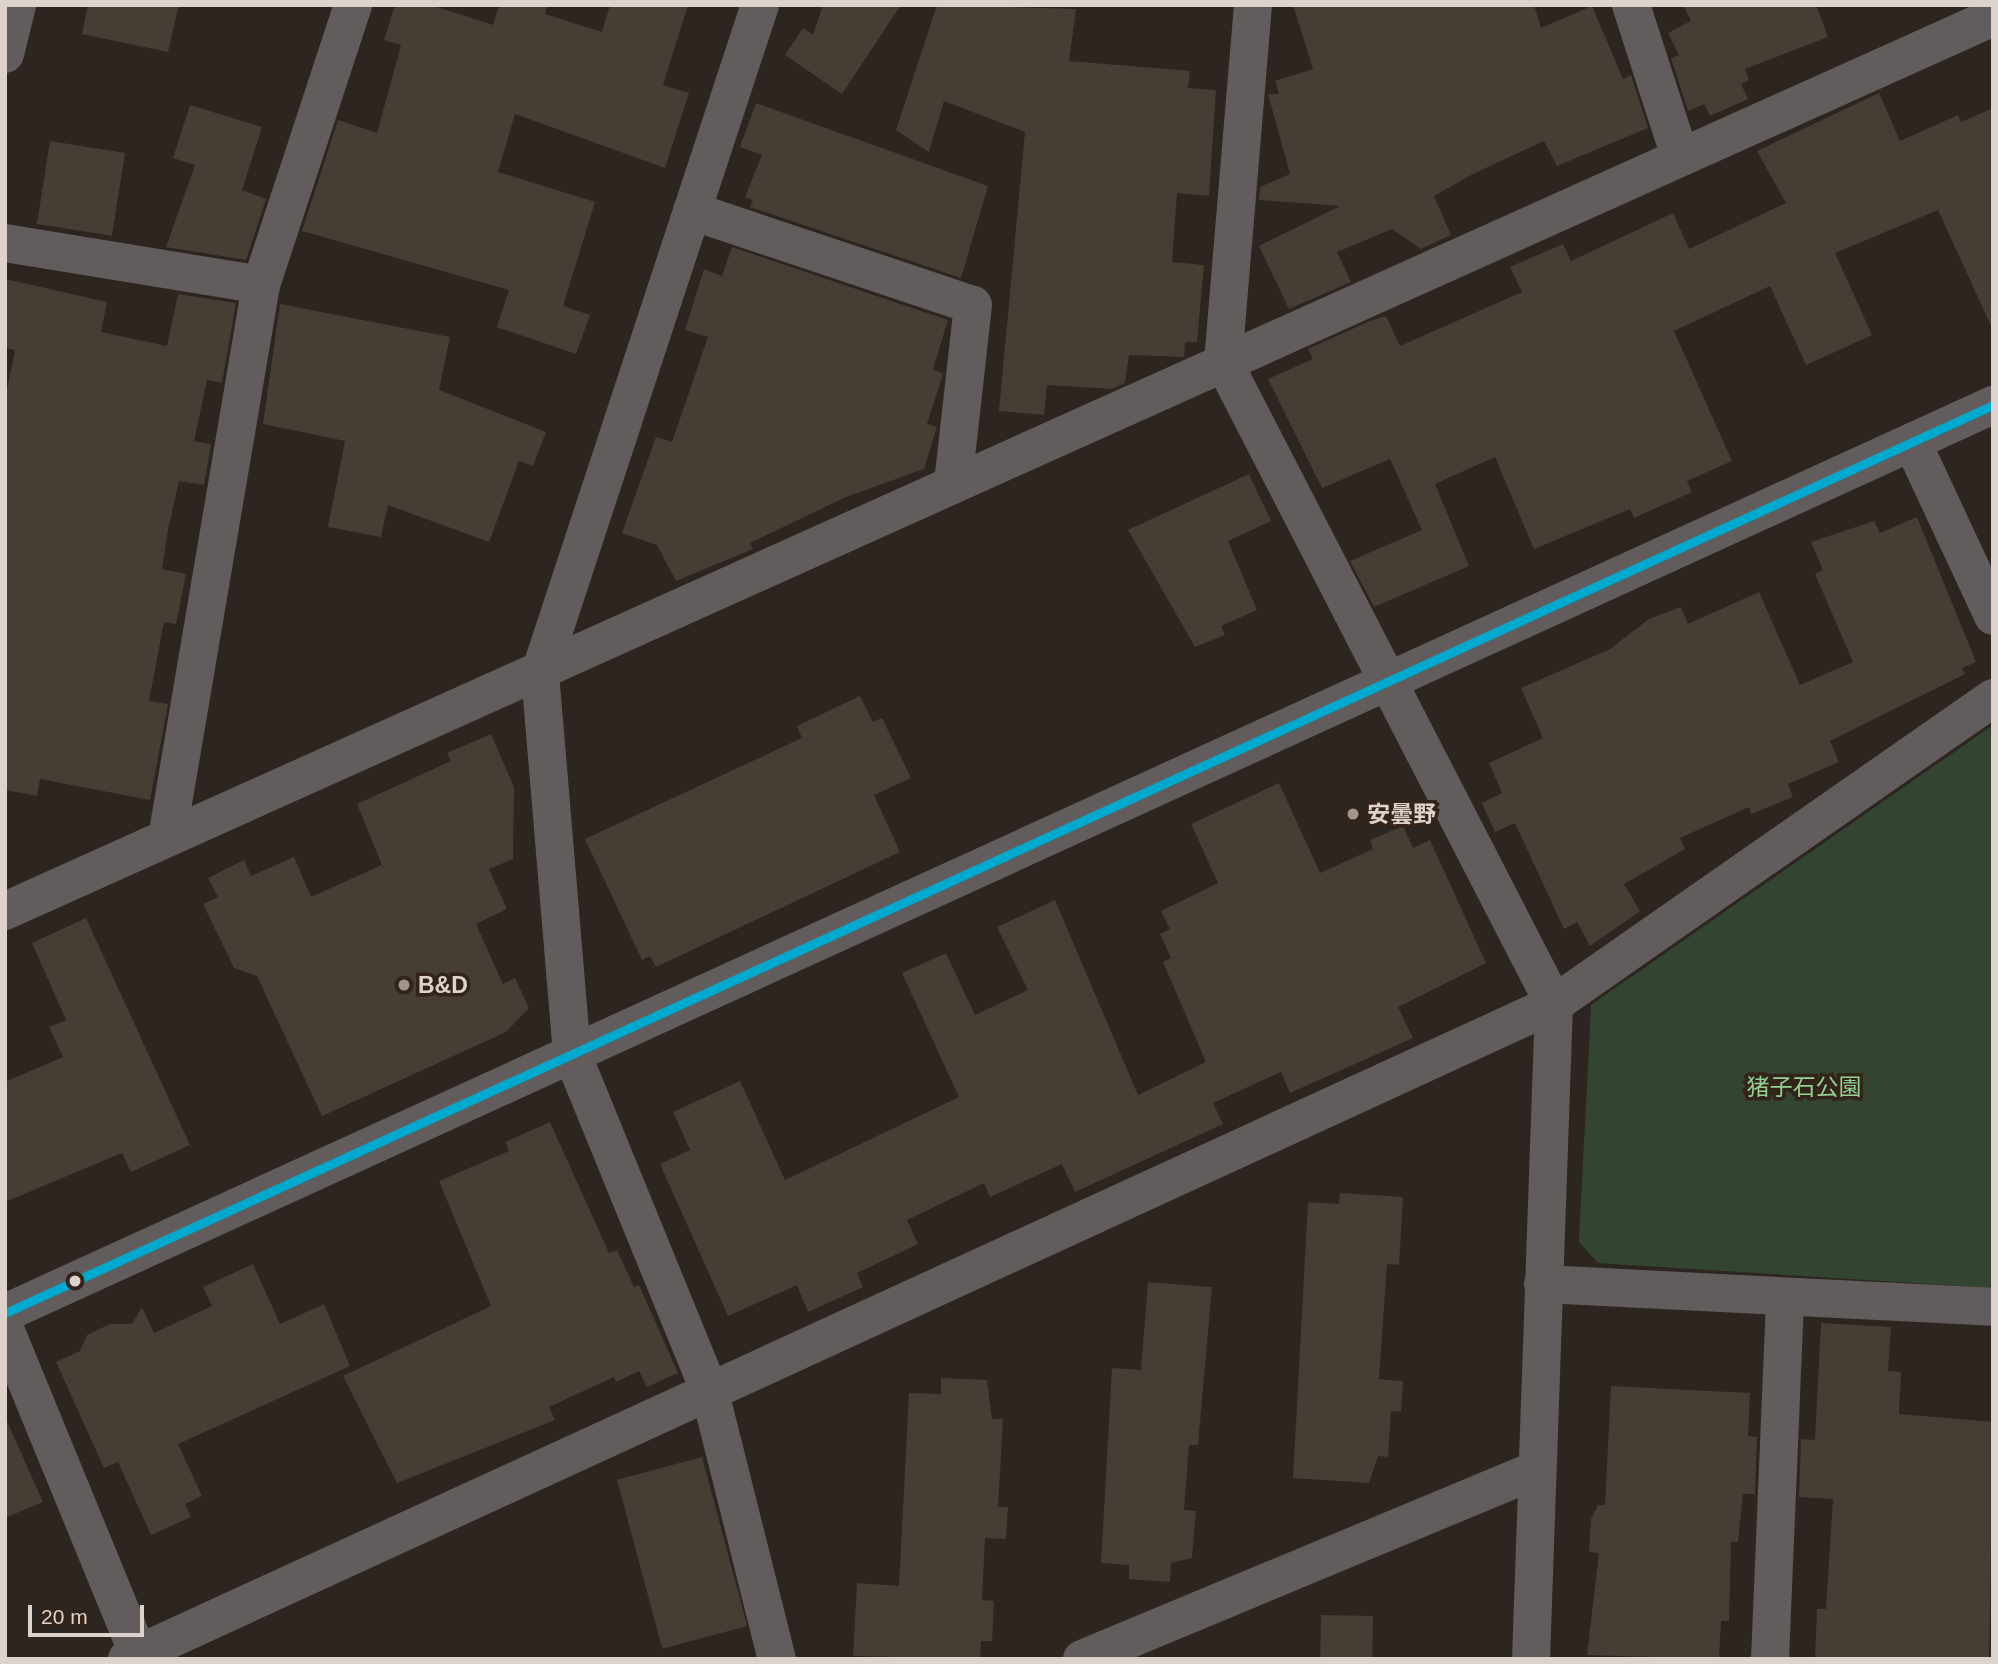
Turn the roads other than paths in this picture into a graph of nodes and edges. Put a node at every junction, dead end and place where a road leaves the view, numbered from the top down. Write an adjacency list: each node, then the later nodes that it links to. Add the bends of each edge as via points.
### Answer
1 (17, 5): 7 (street)
2 (353, 5): 11 (street)
3 (760, 5): 9 (street)
4 (1253, 5): 12 (street)
5 (1631, 5): 8 (street)
6 (1993, 18): 8 (street)
7 (5, 54)
8 (1680, 157): 12 (street)
9 (692, 211): 15 (street, via 972,305); 17 (street)
10 (5, 243): 11 (street)
11 (261, 285): 20 (street)
12 (1223, 361): 15 (street); 18 (street)
13 (1993, 405): 14 (street)
14 (1912, 442): 16 (street); 18 (street)
15 (953, 484): 17 (street)
16 (1993, 616)
17 (540, 673): 20 (street); 23 (street)
18 (1388, 681): 22 (street); 23 (street)
19 (1993, 698): 22 (street)
20 (167, 838): 21 (street)
21 (5, 911)
22 (1554, 1004): 24 (street); 29 (street)
23 (572, 1054): 27 (street); 29 (street)
24 (1544, 1284): 25 (street); 30 (street)
25 (1785, 1298): 26 (street); 35 (street)
26 (1993, 1307)
27 (5, 1313)
28 (5, 1329): 31 (street)
29 (710, 1393): 31 (street); 32 (street)
30 (1537, 1470): 33 (street); 34 (street)
31 (133, 1656)
32 (777, 1659)
33 (1082, 1659)
34 (1531, 1659)
35 (1770, 1659)

